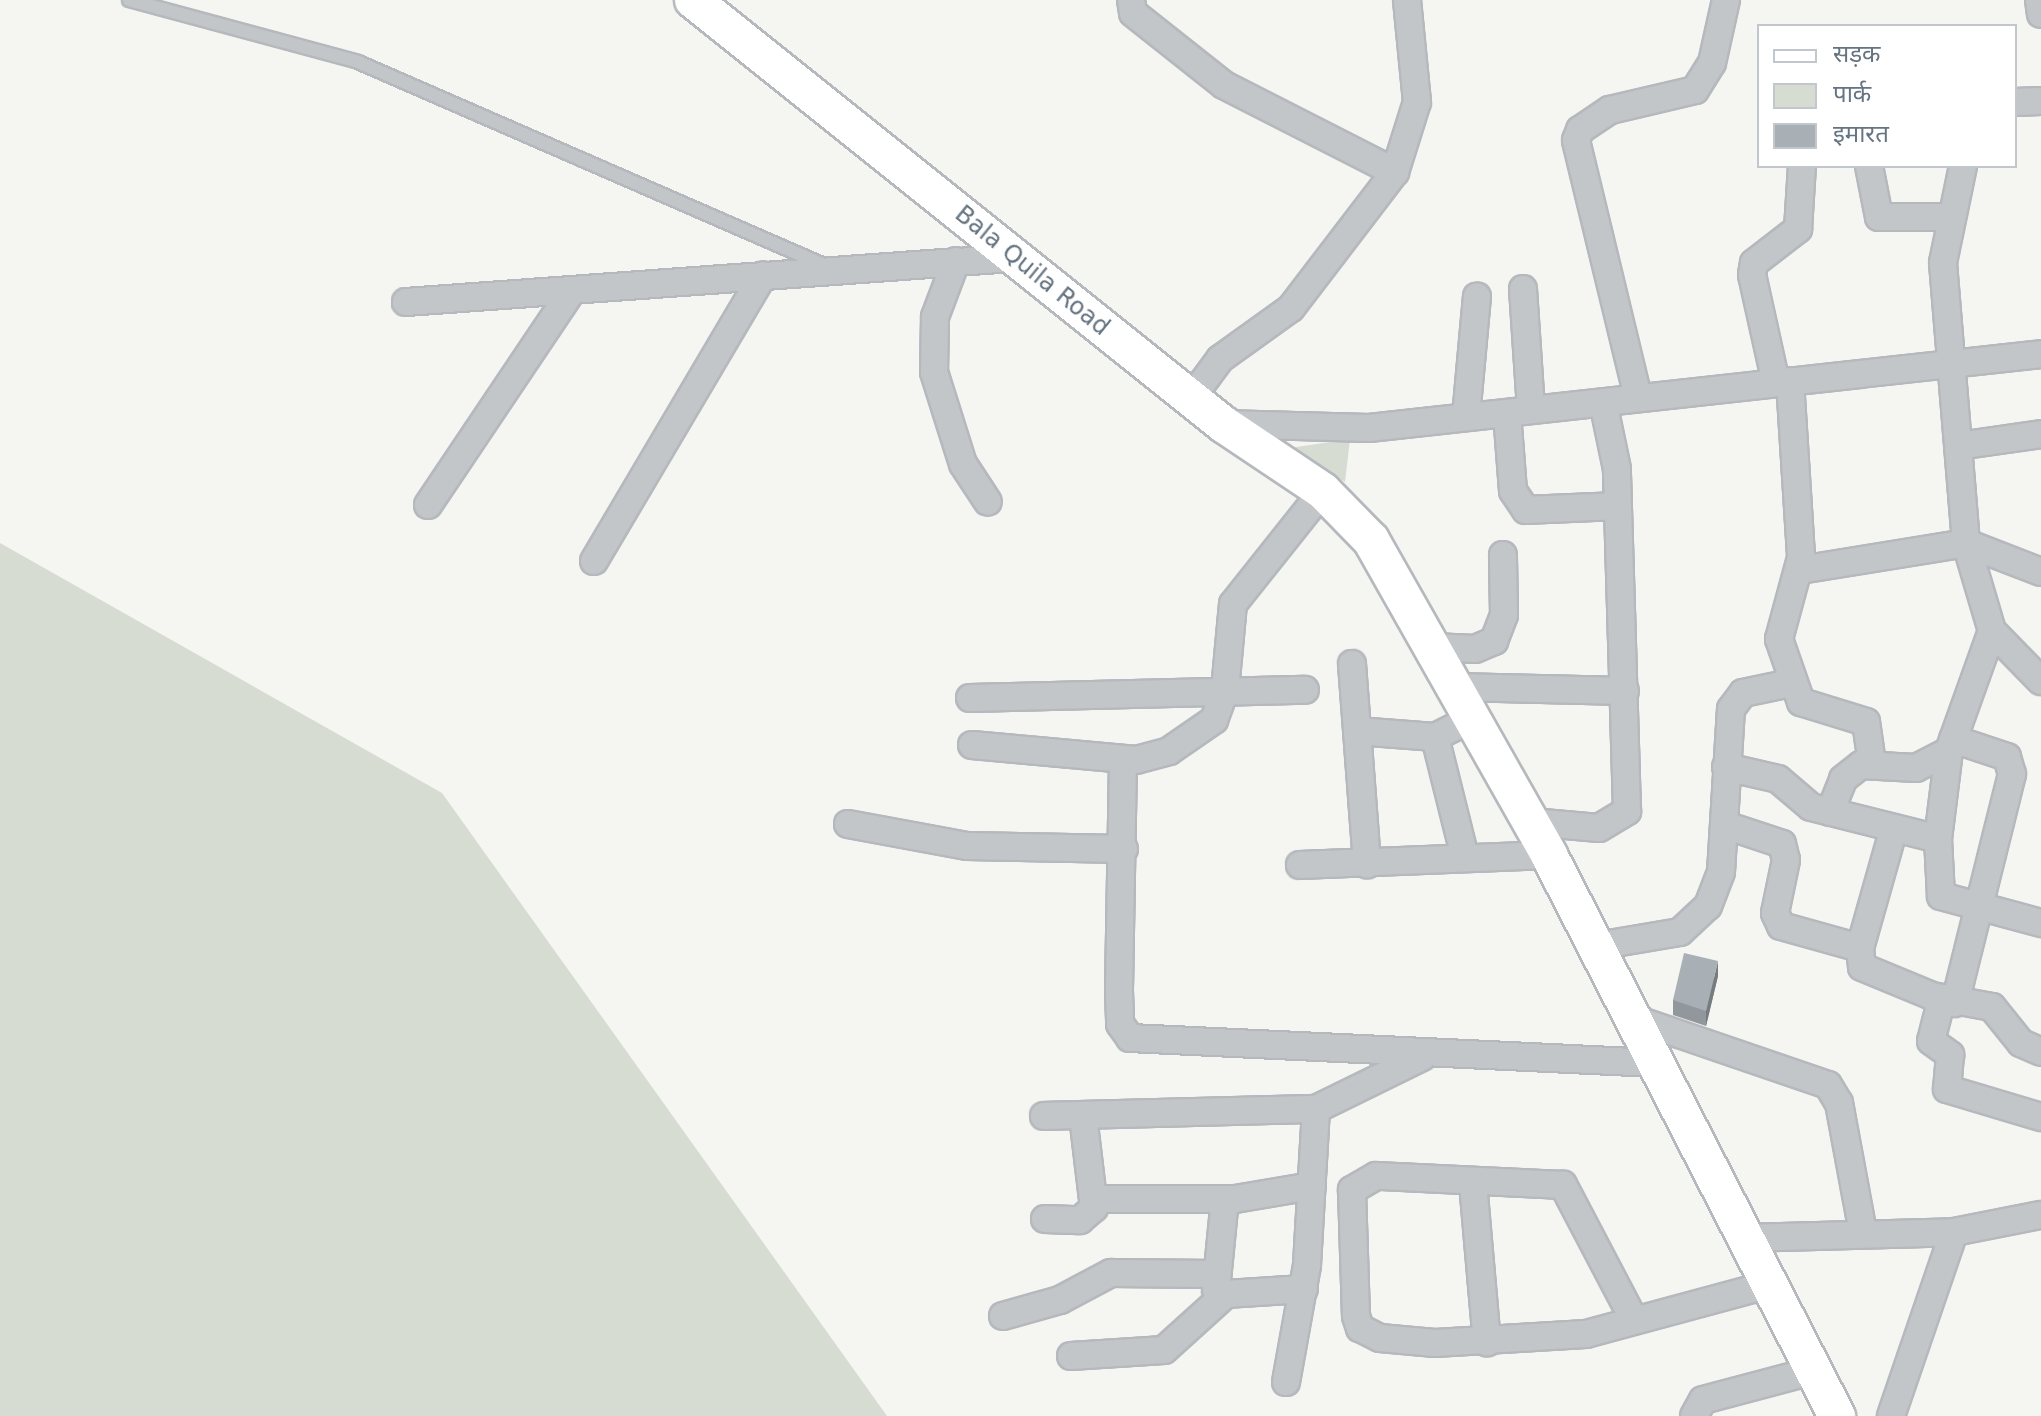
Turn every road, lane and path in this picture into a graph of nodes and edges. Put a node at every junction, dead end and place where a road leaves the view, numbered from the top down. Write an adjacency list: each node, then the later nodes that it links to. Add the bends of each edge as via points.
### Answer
1 (129, 0): 17 (lane, via 358,62)
2 (693, 0): 15 (street, Bala Quila Road)
3 (1131, 0): 13 (street, via 1148,26 1224,85)
4 (1407, 0): 13 (street, via 1417,102)
5 (1726, 0): 27 (street, via 1712,63 1695,90 1610,110 1580,130 1576,140)
6 (2039, 0): 7 (street)
7 (2041, 14)
8 (2041, 101): 9 (street)
9 (2017, 102)
10 (1802, 168): 25 (street, via 1798,229 1754,263 1752,275)
11 (1869, 168): 14 (street, via 1879,217)
12 (1962, 168): 14 (street)
13 (1395, 172): 26 (street, via 1291,308 1220,359)
14 (1950, 217): 24 (street, via 1943,263)
15 (1013, 258): 16 (street); 26 (street, Bala Quila Road)
16 (956, 261): 17 (street); 35 (street, via 935,317 934,372 963,464)
17 (833, 269): 18 (street)
18 (763, 275): 20 (street); 40 (street)
19 (1523, 289): 29 (street)
20 (572, 291): 22 (street); 36 (street)
21 (1477, 297): 30 (street)
22 (406, 302)
23 (2041, 354): 24 (street)
24 (1949, 365): 25 (street); 33 (street)
25 (1783, 382): 27 (street); 41 (street)
26 (1192, 397): 31 (street, Bala Quila Road)
27 (1638, 397): 28 (street)
28 (1603, 402): 29 (street); 37 (street)
29 (1519, 411): 30 (street); 37 (street, via 1513,491 1526,510)
30 (1466, 417): 31 (street, via 1369,428)
31 (1223, 424): 34 (street, Bala Quila Road)
32 (2041, 434): 33 (street)
33 (1958, 446): 38 (street)
34 (1323, 491): 44 (street, Bala Quila Road, via 1371,540); 49 (street, via 1233,604)
35 (988, 502)
36 (428, 505)
37 (1617, 506): 51 (street)
38 (1966, 543): 41 (street); 42 (street); 43 (street)
39 (1503, 555): 44 (street, via 1504,615 1494,641 1475,649)
40 (594, 561)
41 (1800, 570): 47 (street, via 1779,629)
42 (2041, 572)
43 (1992, 631): 46 (street); 57 (street)
44 (1433, 647): 48 (street, Bala Quila Road)
45 (1352, 664): 54 (street)
46 (2040, 678)
47 (1791, 683): 59 (street, via 1808,709 1866,722); 60 (street, via 1736,700)
48 (1454, 687): 51 (street); 53 (street, Bala Quila Road)
49 (1225, 690): 50 (street); 52 (street); 58 (street, via 1214,720 1169,751)
50 (1305, 690)
51 (1625, 691): 62 (street, via 1629,785 1620,821 1599,828)
52 (970, 698)
53 (1471, 719): 55 (street); 62 (street, Bala Quila Road)
54 (1357, 731): 55 (street); 70 (street)
55 (1435, 737): 69 (street)
56 (972, 745): 58 (street)
57 (1951, 745): 59 (street, via 1916,768); 66 (street, via 1950,784); 72 (street, via 2000,753 2011,765)
58 (1123, 760): 67 (street)
59 (1872, 763): 61 (street, via 1843,779)
60 (1726, 767): 61 (street, via 1764,772 1811,807); 64 (street)
61 (1830, 812): 65 (street)
62 (1532, 822): 68 (street, Bala Quila Road)
63 (848, 824): 67 (street, via 967,846)
64 (1725, 825): 74 (street, via 1719,884 1693,923); 75 (street, via 1782,844 1775,913 1781,926)
65 (1894, 828): 66 (street); 75 (street)
66 (1938, 839): 72 (street, via 1941,896)
67 (1124, 849): 79 (street, via 1123,1034 1140,1040 1296,1040)
68 (1549, 855): 69 (street); 74 (street, Bala Quila Road)
69 (1465, 857): 70 (street)
70 (1367, 864): 71 (street)
71 (1300, 865)
72 (1979, 906): 73 (street); 76 (street)
73 (2041, 923)
74 (1597, 946): 77 (street, Bala Quila Road)
75 (1860, 948): 76 (street, via 1868,973)
76 (1949, 1001): 78 (street, via 2003,1013 2021,1043); 84 (street, via 1931,1041 1950,1055 1947,1089)
77 (1632, 1018): 80 (street, Bala Quila Road); 91 (street, via 1828,1085 1839,1103)
78 (2041, 1052)
79 (1422, 1057): 80 (street); 81 (street)
80 (1655, 1063): 93 (street, Bala Quila Road)
81 (1316, 1109): 83 (street); 86 (street)
82 (1044, 1116): 83 (street)
83 (1083, 1116): 87 (street)
84 (2041, 1117)
85 (1473, 1183): 98 (street, via 1563,1185); 99 (street); 99 (street, via 1376,1176 1356,1183 1354,1299 1368,1335)
86 (1312, 1186): 88 (street); 96 (street)
87 (1094, 1199): 88 (street); 90 (street, via 1091,1216)
88 (1225, 1199): 95 (street)
89 (2041, 1215): 92 (street)
90 (1045, 1219)
91 (1863, 1232): 92 (street); 93 (street)
92 (1954, 1232): 105 (street)
93 (1744, 1238): 94 (street, Bala Quila Road)
94 (1768, 1285): 98 (street); 101 (street, Bala Quila Road)
95 (1216, 1287): 96 (street); 97 (street, via 1111,1273 1060,1300); 100 (street, via 1164,1350)
96 (1304, 1289): 102 (street)
97 (1003, 1316)
98 (1634, 1320): 99 (street, via 1586,1334)
99 (1487, 1342)
100 (1071, 1356)
101 (1812, 1371): 103 (street, via 1703,1400); 104 (street, Bala Quila Road)
102 (1286, 1382)
103 (1694, 1416)
104 (1837, 1416)
105 (1891, 1416)

